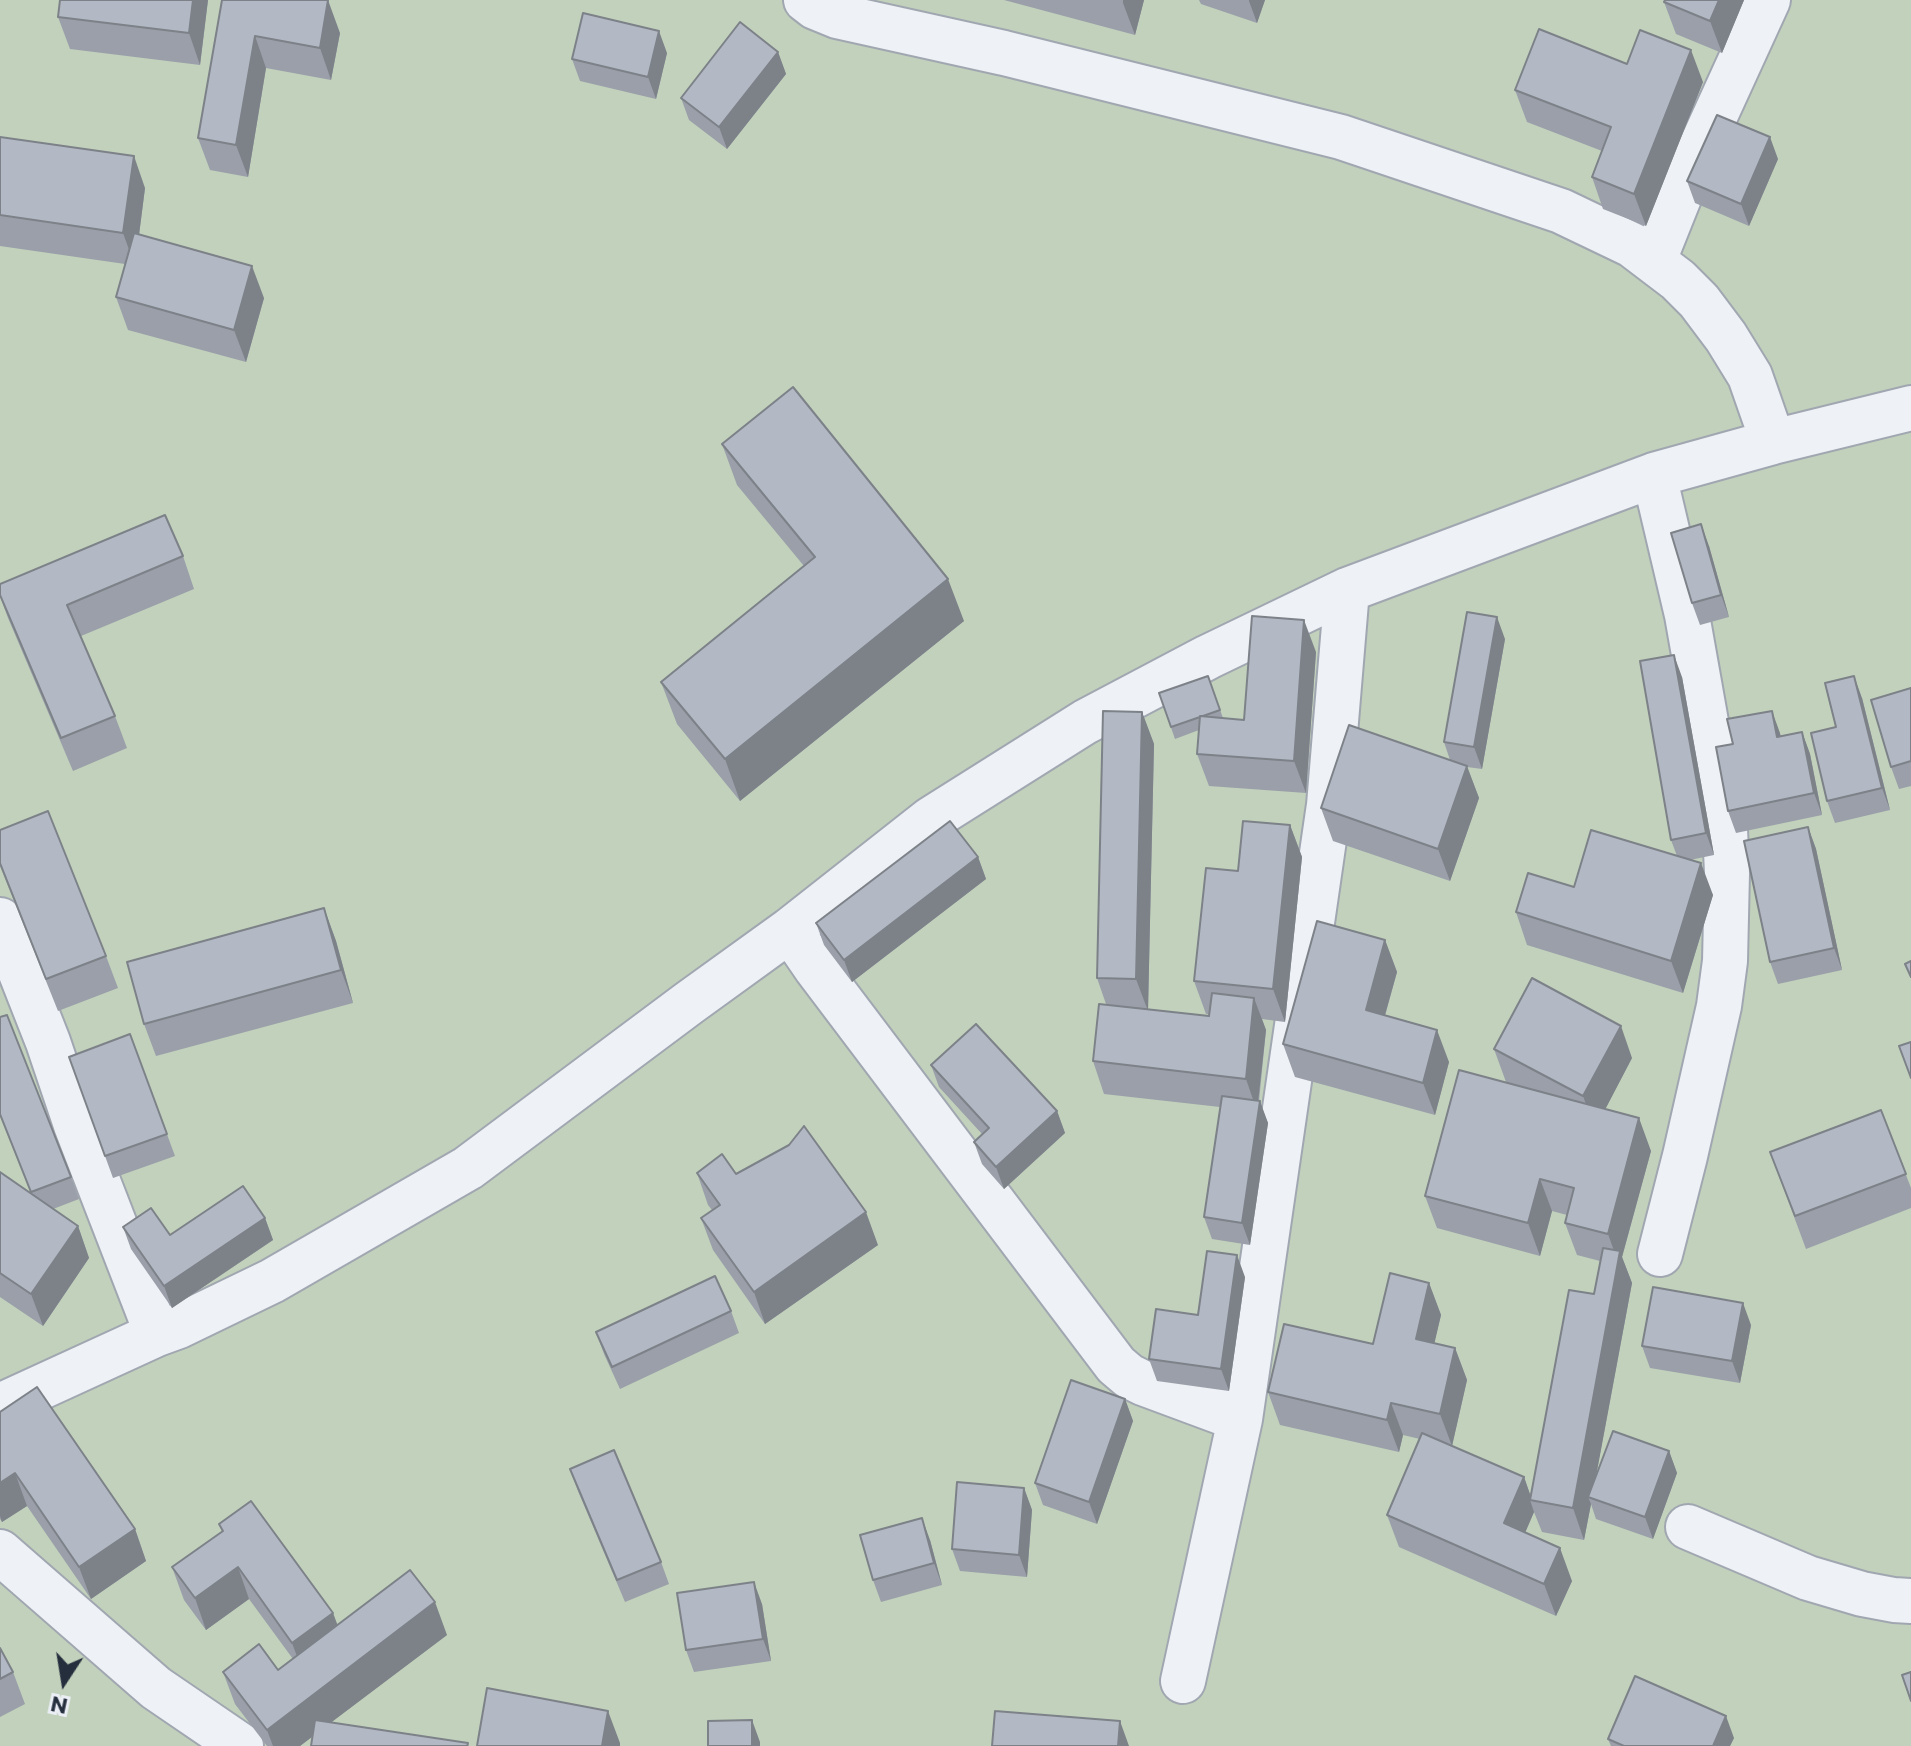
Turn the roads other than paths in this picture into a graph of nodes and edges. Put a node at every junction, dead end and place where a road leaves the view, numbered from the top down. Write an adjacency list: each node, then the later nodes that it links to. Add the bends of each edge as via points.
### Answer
1 (806, 0): 3 (street, via 837,16 1341,137 1561,211)
2 (1768, 0): 3 (street)
3 (1654, 260): 5 (street, via 1699,301 1726,337 1750,376)
4 (1911, 408): 5 (street)
5 (1773, 442): 6 (street)
6 (1654, 475): 7 (street); 10 (street, via 1687,615 1723,816 1727,873 1719,1006)
7 (1347, 590): 9 (street, via 1085,722 931,819); 13 (street, via 1329,805)
8 (0, 920): 11 (street)
9 (790, 930): 11 (street, via 468,1168 272,1281); 13 (street, via 1116,1365 1143,1383)
10 (1660, 1254)
11 (157, 1334): 12 (street)
12 (0, 1406)
13 (1240, 1419): 17 (street)
14 (1688, 1527): 16 (street, via 1808,1578)
15 (0, 1552): 18 (street, via 156,1688)
16 (1911, 1601)
17 (1183, 1681)
18 (241, 1746)

